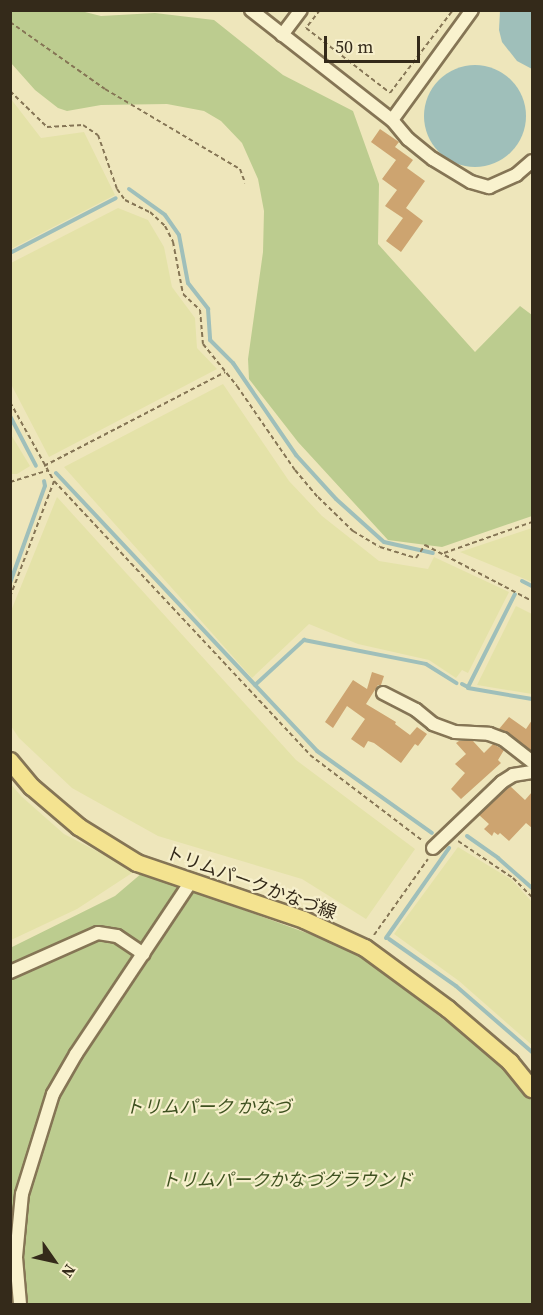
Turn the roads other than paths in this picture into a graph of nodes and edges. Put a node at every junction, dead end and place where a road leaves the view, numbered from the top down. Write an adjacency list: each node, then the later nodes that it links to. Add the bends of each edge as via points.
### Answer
1 (251, 10): 4 (street)
2 (301, 10): 4 (street)
3 (472, 10): 5 (street)
4 (282, 35): 5 (street)
5 (392, 120): 6 (street, via 433,159 471,182 489,187)
6 (532, 161)
7 (383, 693): 9 (street, via 433,724 454,732 503,739)
8 (10, 761): 12 (main road, トリムパークかなづ線, via 32,787 79,827 137,863)
9 (532, 762)
10 (532, 772): 11 (street, via 513,775 502,782)
11 (431, 852)
12 (190, 883): 13 (street); 15 (main road, トリムパークかなづ線, via 304,920 365,948 510,1062)
13 (144, 954): 14 (street, via 117,936 98,933); 16 (street, via 53,1094 22,1194 16,1257)
14 (10, 972)
15 (532, 1089)
16 (20, 1305)

